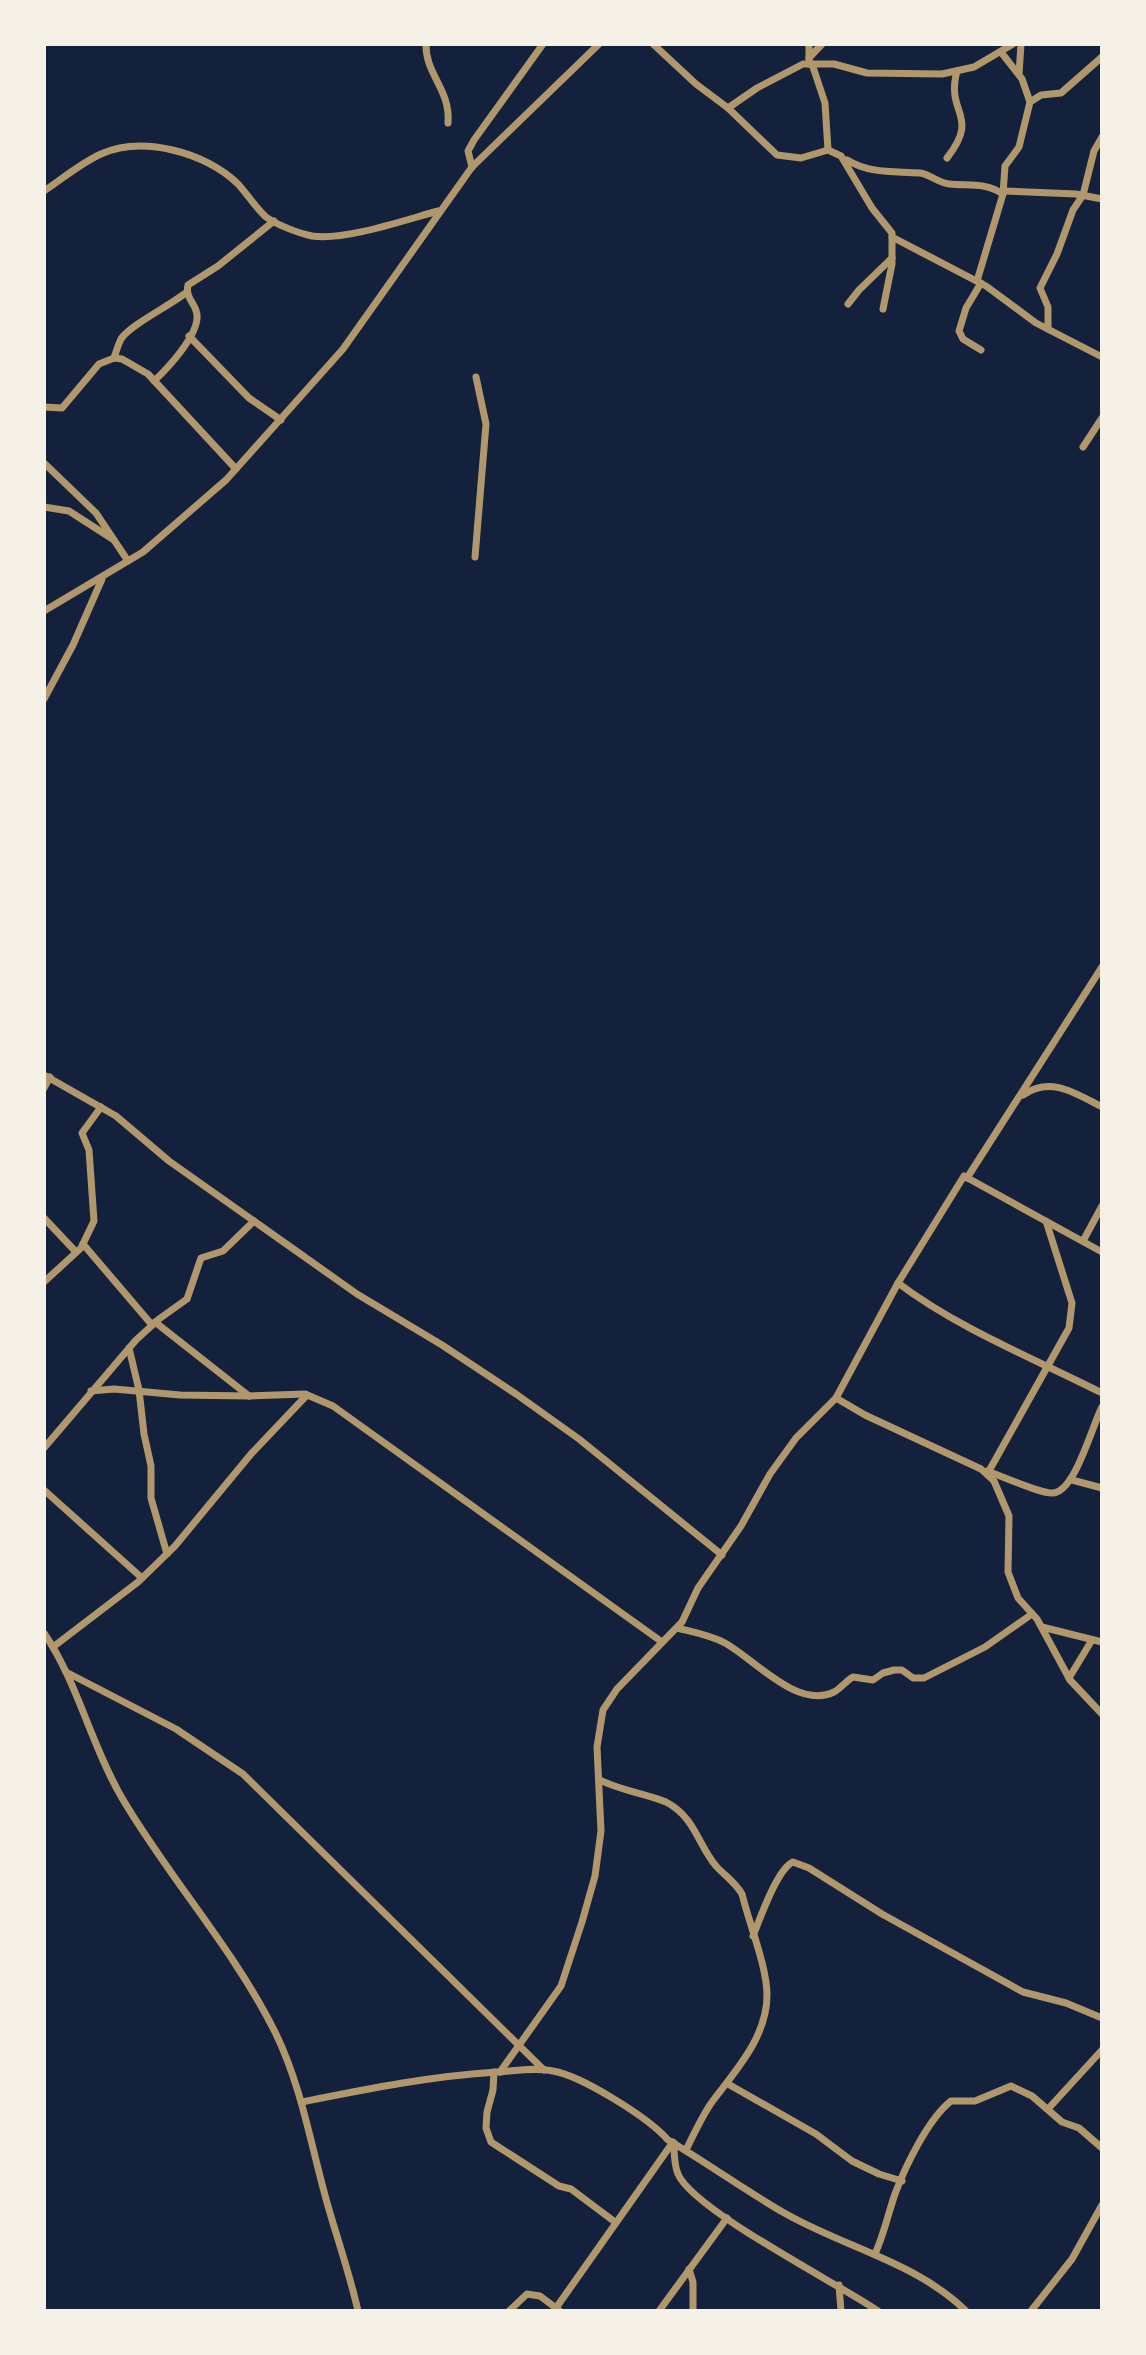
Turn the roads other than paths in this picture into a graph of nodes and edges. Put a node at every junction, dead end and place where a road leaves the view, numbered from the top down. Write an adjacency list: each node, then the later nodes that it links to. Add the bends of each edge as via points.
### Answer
1 (426, 44): 18 (street, via 447,101)
2 (543, 44): 23 (street, via 474,140 468,151)
3 (599, 44): 23 (street)
4 (653, 44): 17 (street)
5 (809, 44): 13 (street)
6 (822, 44): 13 (street)
7 (994, 44): 12 (street)
8 (1013, 44): 10 (street)
9 (1021, 44): 15 (street)
10 (1001, 52): 12 (street); 15 (street)
11 (1102, 57): 16 (street, via 1061,93)
12 (990, 58): 14 (street)
13 (810, 62): 14 (street, via 867,73); 17 (street); 20 (street, via 825,103)
14 (957, 71): 22 (street, via 953,94 964,124)
15 (1020, 76): 16 (street)
16 (1030, 102): 27 (street, via 1019,147 1005,166)
17 (728, 108): 20 (street, via 777,155 801,158)
18 (448, 123)
19 (1102, 137): 28 (street)
20 (828, 150): 21 (street)
21 (841, 157): 24 (street, via 861,169); 25 (street)
22 (947, 158)
23 (472, 167): 30 (street)
24 (878, 171): 25 (street); 27 (street, via 921,173 938,182 984,184)
25 (859, 183): 32 (street)
26 (44, 191): 31 (street, via 122,147 171,151 193,154 221,168)
27 (1004, 192): 28 (street); 34 (street)
28 (1083, 195): 29 (street); 38 (street, via 1040,288 1048,307)
29 (1102, 199)
30 (438, 211): 31 (street, via 333,235 311,236); 47 (street, via 370,313)
31 (274, 221): 35 (street, via 192,281)
32 (892, 237): 33 (street); 34 (street)
33 (892, 258): 36 (street); 37 (street)
34 (979, 282): 38 (street); 40 (street, via 959,331)
35 (187, 292): 39 (street, via 197,313); 42 (street, via 132,327)
36 (848, 304)
37 (883, 309)
38 (1048, 329): 41 (street)
39 (189, 336): 44 (street); 47 (street, via 249,398)
40 (981, 350)
41 (1102, 357)
42 (114, 358): 44 (street, via 133,364); 45 (street, via 99,364 62,408)
43 (476, 377): 53 (street, via 486,424)
44 (154, 381): 50 (street)
45 (44, 407)
46 (1102, 418): 48 (street)
47 (281, 420): 50 (street)
48 (1083, 447)
49 (44, 463): 52 (street, via 96,513)
50 (236, 469): 54 (street)
51 (44, 507): 52 (street, via 69,511)
52 (116, 541): 54 (street)
53 (475, 557)
54 (128, 561): 55 (street)
55 (103, 577): 56 (street); 57 (street)
56 (44, 611)
57 (44, 699)
58 (1102, 967): 61 (street)
59 (47, 1076): 60 (street); 62 (street)
60 (44, 1088)
61 (1019, 1098): 63 (street, via 1041,1085 1053,1086); 64 (street)
62 (101, 1107): 67 (street); 70 (street, via 82,1133 94,1199 94,1221)
63 (1102, 1107)
64 (967, 1178): 68 (street); 74 (street)
65 (1102, 1206): 69 (street)
66 (44, 1218): 71 (street)
67 (254, 1221): 75 (street, via 223,1251 201,1258 187,1299); 91 (street, via 357,1294 516,1394)
68 (1046, 1221): 69 (street); 77 (street, via 1072,1303 1069,1328)
69 (1083, 1241): 72 (street)
70 (83, 1244): 71 (street); 75 (street)
71 (76, 1252): 73 (street)
72 (1102, 1252)
73 (44, 1282)
74 (898, 1283): 77 (street, via 960,1323); 83 (street)
75 (154, 1324): 76 (street); 82 (street)
76 (129, 1348): 78 (street); 79 (street)
77 (1048, 1365): 80 (street); 86 (street)
78 (139, 1390): 79 (street); 82 (street); 90 (street, via 151,1498)
79 (91, 1391): 85 (street)
80 (1102, 1393)
81 (307, 1395): 82 (street); 90 (street); 98 (street, via 333,1406)
82 (249, 1396)
83 (836, 1398): 86 (street); 91 (street, via 778,1462)
84 (1102, 1407): 87 (street)
85 (44, 1448)
86 (985, 1470): 87 (street, via 1053,1493); 93 (street, via 1009,1516 1008,1572 1018,1598)
87 (1072, 1480): 88 (street)
88 (1102, 1488)
89 (44, 1490): 92 (street)
90 (167, 1554): 92 (street)
91 (722, 1555): 95 (street)
92 (142, 1578): 100 (street)
93 (1032, 1614): 94 (street); 95 (street, via 985,1647 924,1678 890,1670 873,1680 853,1677 823,1694 780,1685 725,1643)
94 (1042, 1627): 97 (street); 102 (street)
95 (677, 1628): 98 (street)
96 (44, 1633): 100 (street)
97 (1092, 1640): 99 (street); 102 (street)
98 (662, 1642): 104 (street, via 603,1710 597,1747)
99 (1102, 1642)
100 (53, 1647): 101 (street)
101 (66, 1672): 107 (street, via 176,1729 243,1774); 112 (street, via 122,1799 227,1950 274,2031)
102 (1069, 1678): 103 (street)
103 (1102, 1714)
104 (600, 1780): 105 (street, via 680,1812 742,1894); 107 (street, via 601,1831 582,1922 561,1986)
105 (753, 1936): 106 (street, via 781,1875 793,1862 1023,1992); 111 (street, via 768,1993 766,2013)
106 (1102, 2018)
107 (521, 2045): 109 (street); 110 (street)
108 (1102, 2050): 113 (street)
109 (544, 2070): 110 (street); 114 (street, via 604,2095)
110 (497, 2072): 112 (street, via 426,2078); 120 (street, via 487,2112 491,2142)
111 (728, 2084): 116 (street); 117 (street, via 852,2161)
112 (302, 2102): 125 (street)
113 (1048, 2109): 115 (street); 117 (street, via 1011,2086 975,2101 951,2101 929,2129)
114 (674, 2143): 116 (street); 119 (street, via 677,2174); 120 (street)
115 (1102, 2148)
116 (686, 2150): 121 (street, via 789,2216)
117 (902, 2181): 121 (street)
118 (1102, 2205): 132 (street, via 1072,2259)
119 (727, 2218): 122 (street); 123 (street)
120 (615, 2222): 124 (street)
121 (875, 2254): 131 (street, via 942,2291)
122 (689, 2269): 127 (street); 128 (street)
123 (839, 2285): 129 (street); 130 (street)
124 (558, 2309): 126 (street, via 533,2293)
125 (358, 2311)
126 (509, 2311)
127 (659, 2311)
128 (693, 2311)
129 (841, 2311)
130 (878, 2311)
131 (966, 2311)
132 (1031, 2311)

